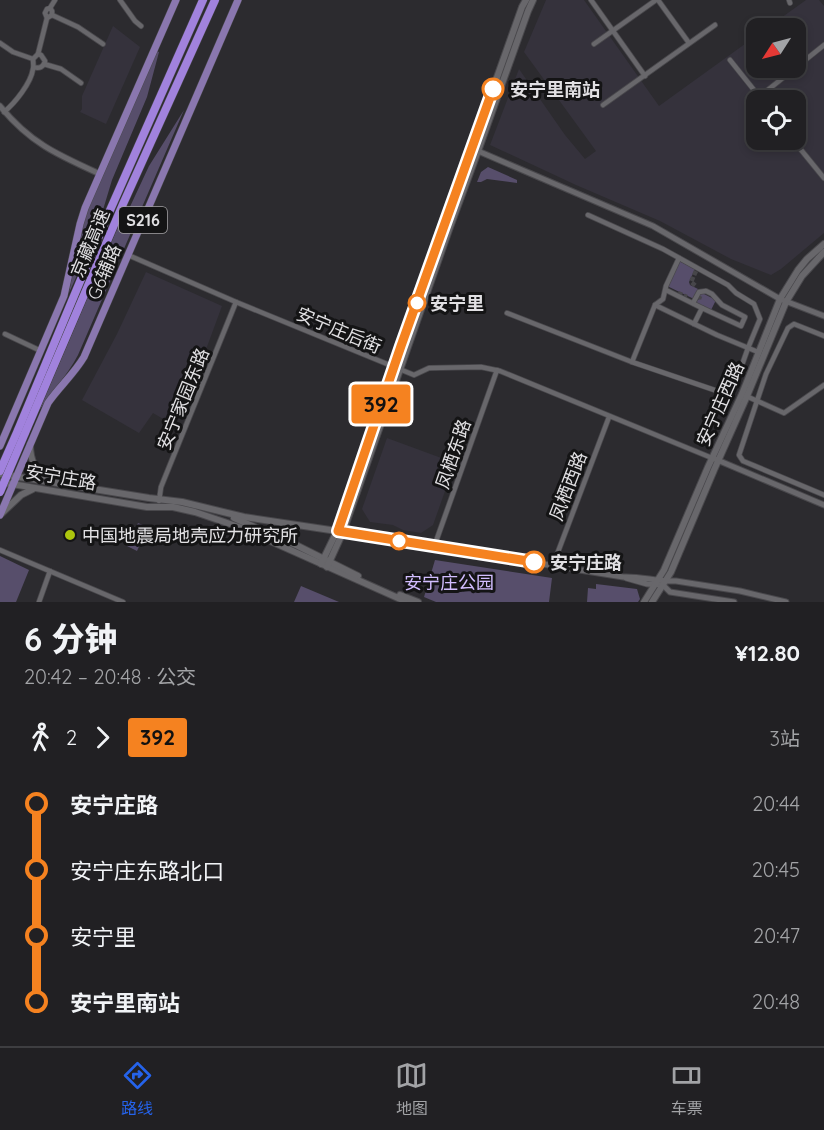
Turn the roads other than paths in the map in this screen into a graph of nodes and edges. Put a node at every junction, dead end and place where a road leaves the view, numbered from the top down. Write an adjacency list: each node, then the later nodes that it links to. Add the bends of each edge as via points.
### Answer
1 (55, 0): 11 (street)
2 (120, 0): 15 (street)
3 (176, 0): 35 (main road, G6辅路)
4 (203, 0): 67 (highway, 京藏高速, via 107,217)
5 (215, 0): 67 (highway, 京藏高速)
6 (238, 0): 40 (main road, G6辅路 / S216)
7 (526, 0): 59 (main road)
8 (534, 0): 34 (main road)
9 (591, 0): 16 (street)
10 (657, 0): 16 (street); 18 (street)
11 (50, 8): 12 (street); 13 (street, via 46,9)
12 (52, 15): 13 (street); 19 (street)
13 (47, 18): 22 (street)
14 (715, 25): 18 (street)
15 (141, 26)
16 (613, 31): 20 (street); 27 (street)
17 (0, 43): 23 (street)
18 (689, 43): 27 (street)
19 (103, 44)
20 (594, 44)
21 (824, 45): 30 (street)
22 (38, 54): 23 (street); 25 (street, via 44,58)
23 (33, 59): 26 (street)
24 (730, 60): 29 (street)
25 (44, 64): 26 (street); 28 (street, via 62,69)
26 (34, 67): 32 (street, via 18,97)
27 (645, 76): 31 (street)
28 (81, 83)
29 (754, 90)
30 (772, 90)
31 (603, 105)
32 (2, 109): 35 (street, via 39,144)
33 (802, 150): 36 (street)
34 (478, 151): 45 (street, via 653,226); 59 (main road)
35 (100, 174): 56 (main road, G6辅路, via 80,224 64,296)
36 (824, 178)
37 (588, 215): 41 (street)
38 (824, 244): 45 (main road, 安宁庄西路, via 798,270)
39 (824, 252): 45 (main road, 安宁庄西路)
40 (128, 255): 46 (street, 安宁庄后街); 69 (main road, G6辅路 / S216, via 84,357 52,397)
41 (679, 258): 42 (street); 55 (street, via 754,304 760,319)
42 (666, 289): 43 (street); 44 (street); 47 (street, via 663,299)
43 (678, 293)
44 (696, 300): 48 (street, via 699,292 706,291 712,294); 49 (street)
45 (783, 300): 51 (street); 57 (main road, 安宁庄西路); 62 (main road)
46 (236, 302): 59 (street, 安宁庄后街); 80 (street, 安宁家园东路, via 161,488)
47 (655, 305): 52 (street); 58 (street)
48 (713, 306): 48 (street, via 734,322 739,313 722,305); 49 (street)
49 (702, 308): 52 (street)
50 (507, 313): 58 (street)
51 (824, 316)
52 (694, 324): 55 (street)
53 (5, 334): 56 (street)
54 (824, 336): 64 (street, via 794,324 790,326)
55 (748, 348): 57 (street); 63 (street)
56 (41, 351): 68 (main road, G6辅路)
57 (758, 352): 62 (main road, 安宁庄西路)
58 (632, 362): 63 (street)
59 (397, 369): 60 (street, 安宁庄后街, via 414,375 429,368); 85 (main road)
60 (497, 370): 66 (street, 安宁庄后街); 86 (street, 凤栖东路)
61 (824, 385): 64 (street, via 784,412)
62 (745, 395): 64 (street); 65 (main road, 安宁庄西路); 72 (main road)
63 (731, 396): 65 (street)
64 (757, 401): 79 (street, via 739,455 743,461)
65 (738, 402): 72 (main road, 安宁庄西路)
66 (609, 417): 72 (street, 安宁庄后街); 89 (street, 凤栖西路)
67 (21, 431): 73 (highway, bridge); 78 (highway, bridge)
68 (6, 432): 69 (main road, via 9,429 22,440); 70 (main road, via 7,445 18,450); 71 (main road, G6辅路)
69 (35, 433): 70 (main road, G6辅路 / S216)
70 (31, 443): 74 (main road, G6辅路 / S216); 76 (main road, via 35,465)
71 (0, 446)
72 (715, 460): 81 (street); 91 (main road, 安宁庄西路)
73 (0, 473): 74 (main road)
74 (15, 481): 75 (main road, 安宁庄路); 76 (main road, 安宁庄路); 77 (main road, 安宁庄路); 84 (main road, G6辅路 / S216)
75 (0, 482)
76 (53, 483): 80 (main road, 安宁庄路)
77 (40, 489): 82 (main road, 安宁庄路); 84 (main road, via 23,493)
78 (0, 492)
79 (824, 495)
80 (160, 499): 82 (street, 安宁家园东路); 83 (main road, 安宁庄路)
81 (824, 505)
82 (159, 507): 88 (main road, 安宁庄路, via 188,510)
83 (217, 512): 85 (main road, 安宁庄路); 88 (main road, 安宁庄路, via 298,546)
84 (0, 515)
85 (340, 532): 86 (street, 安宁庄路); 88 (main road)
86 (434, 547): 89 (street, 安宁庄路)
87 (0, 550): 90 (street)
88 (325, 563): 94 (main road); 95 (main road)
89 (553, 565): 91 (street, 安宁庄路)
90 (50, 571): 92 (street); 93 (street)
91 (661, 583): 96 (main road); 97 (main road); 98 (street, 安宁庄路, via 670,592); 99 (street, 安宁庄路, via 676,581)
92 (39, 602)
93 (123, 602)
94 (407, 602)
95 (418, 602)
96 (644, 602)
97 (652, 602)
98 (734, 602)
99 (786, 602)

